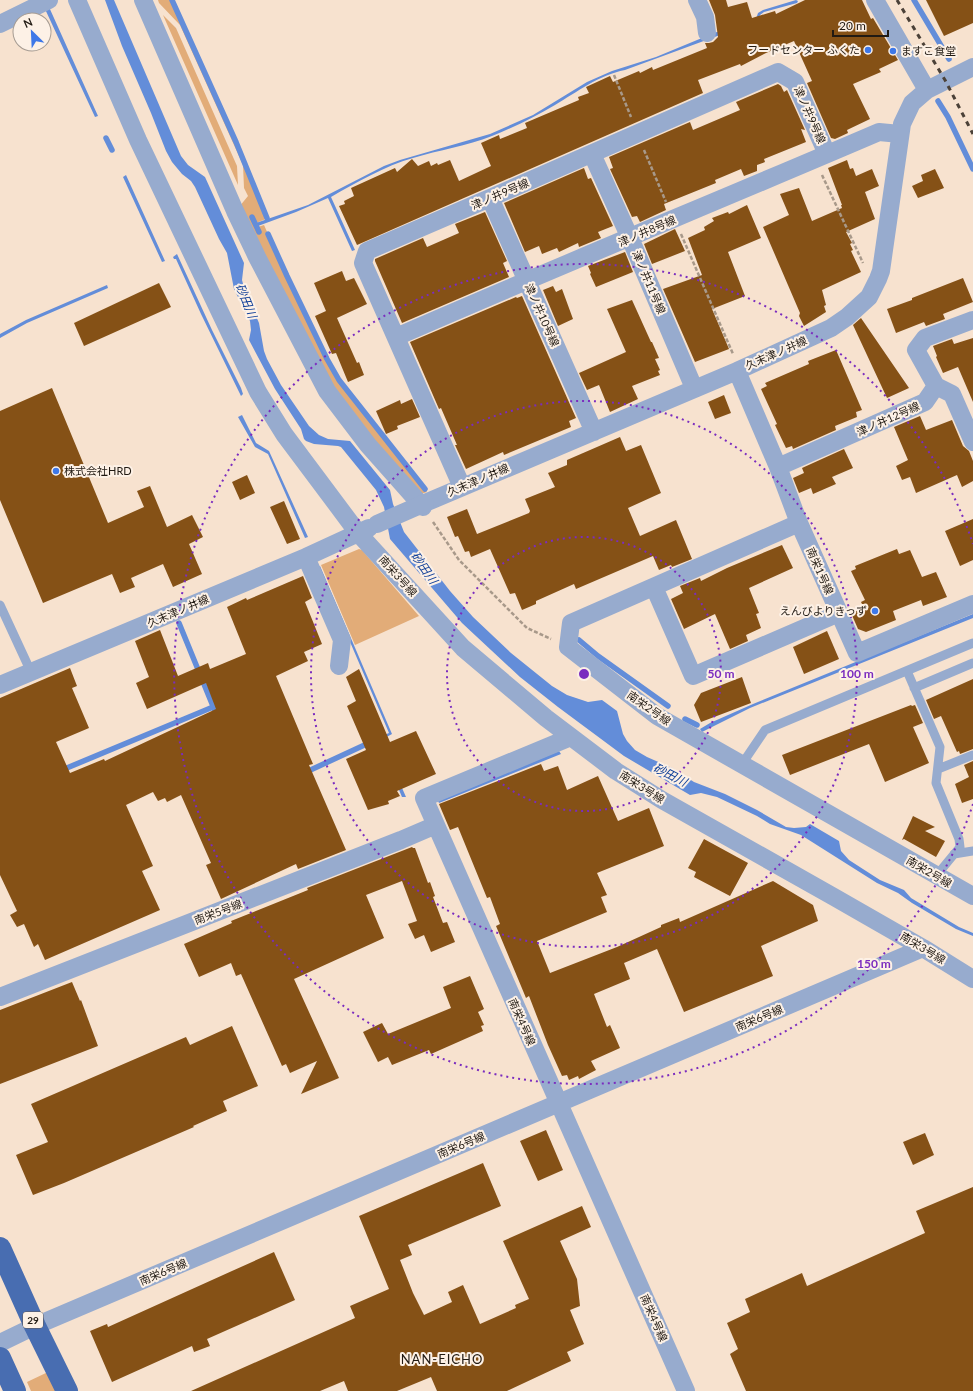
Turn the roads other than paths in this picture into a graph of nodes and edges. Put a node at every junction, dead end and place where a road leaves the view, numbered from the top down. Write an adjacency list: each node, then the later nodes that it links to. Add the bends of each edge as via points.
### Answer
1 (49, 0): 6 (street)
2 (77, 0): 27 (street, 南栄3号線, via 138,140 258,392 284,434)
3 (143, 0): 25 (street, via 235,211 327,391 368,445)
4 (697, 0): 7 (street, via 705,16)
5 (875, 0): 9 (street)
6 (0, 24)
7 (707, 33)
8 (973, 67): 9 (street, 久末津ノ井線)
9 (927, 90): 10 (street, 久末津ノ井線, via 912,103)
10 (900, 134): 12 (street, 津ノ井8号線, via 879,132); 18 (street, 久末津ノ井線, via 881,271 870,297 831,328)
11 (592, 154): 12 (street, 津ノ井9号線, via 778,72 795,82); 13 (street, 津ノ井9号線); 14 (street, 津ノ井11号線)
12 (821, 156): 14 (street, 津ノ井8号線)
13 (490, 198): 15 (street, 津ノ井10号線); 17 (street, 津ノ井9号線, via 368,251 363,263)
14 (630, 238): 15 (street, 津ノ井8号線); 20 (street, 津ノ井11号線)
15 (526, 280): 17 (street, 津ノ井8号線); 21 (street, 津ノ井10号線)
16 (973, 320): 19 (street, via 925,338 916,350)
17 (396, 337): 24 (street, 津ノ井9号線)
18 (736, 371): 20 (street, 久末津ノ井線); 23 (street, 南栄1号線)
19 (936, 386): 22 (street, via 952,394); 23 (street, 津ノ井12号線, via 925,402)
20 (694, 388): 21 (street, 久末津ノ井線)
21 (594, 432): 24 (street, 久末津ノ井線)
22 (973, 442)
23 (778, 466): 26 (street, 南栄1号線)
24 (462, 487): 25 (street, 久末津ノ井線)
25 (424, 505): 27 (street, 久末津ノ井線, bridge)
26 (799, 523): 29 (street); 32 (street, 南栄1号線)
27 (358, 533): 28 (street, 久末津ノ井線); 40 (street, 南栄3号線, via 463,648)
28 (306, 557): 35 (street, via 342,640); 37 (street, 久末津ノ井線)
29 (654, 587): 32 (street, via 692,676); 42 (street, 南栄2号線, via 571,623 568,647 657,716)
30 (973, 604): 32 (street, 南栄1号線, via 857,654)
31 (0, 605): 37 (lane)
32 (839, 613)
33 (973, 643): 36 (lane)
34 (973, 663): 39 (lane)
35 (339, 666)
36 (907, 671): 39 (lane); 42 (lane, via 765,730)
37 (31, 672): 38 (street, 久末津ノ井線)
38 (0, 686)
39 (914, 688): 43 (lane, via 940,747)
40 (571, 737): 44 (street, 南栄4号線, via 424,798); 49 (street, 南栄3号線, via 616,771 662,800)
41 (973, 755): 43 (lane)
42 (742, 764): 47 (street, 南栄2号線)
43 (938, 769): 46 (lane, via 936,783 959,839 960,847)
44 (436, 825): 51 (street, 南栄5号線); 52 (street, 南栄4号線)
45 (973, 851): 46 (lane)
46 (954, 854): 47 (lane)
47 (936, 876): 48 (street, 南栄2号線)
48 (973, 896)
49 (923, 948): 50 (street, 南栄3号線); 52 (street, 南栄6号線)
50 (973, 979)
51 (0, 997)
52 (558, 1104): 54 (street, 南栄6号線); 59 (street, 南栄4号線)
53 (0, 1248): 54 (highway, 29)
54 (35, 1326): 55 (street, 南栄6号線); 58 (highway, 29)
55 (0, 1343)
56 (0, 1358): 57 (highway)
57 (15, 1391)
58 (67, 1391)
59 (686, 1391)

